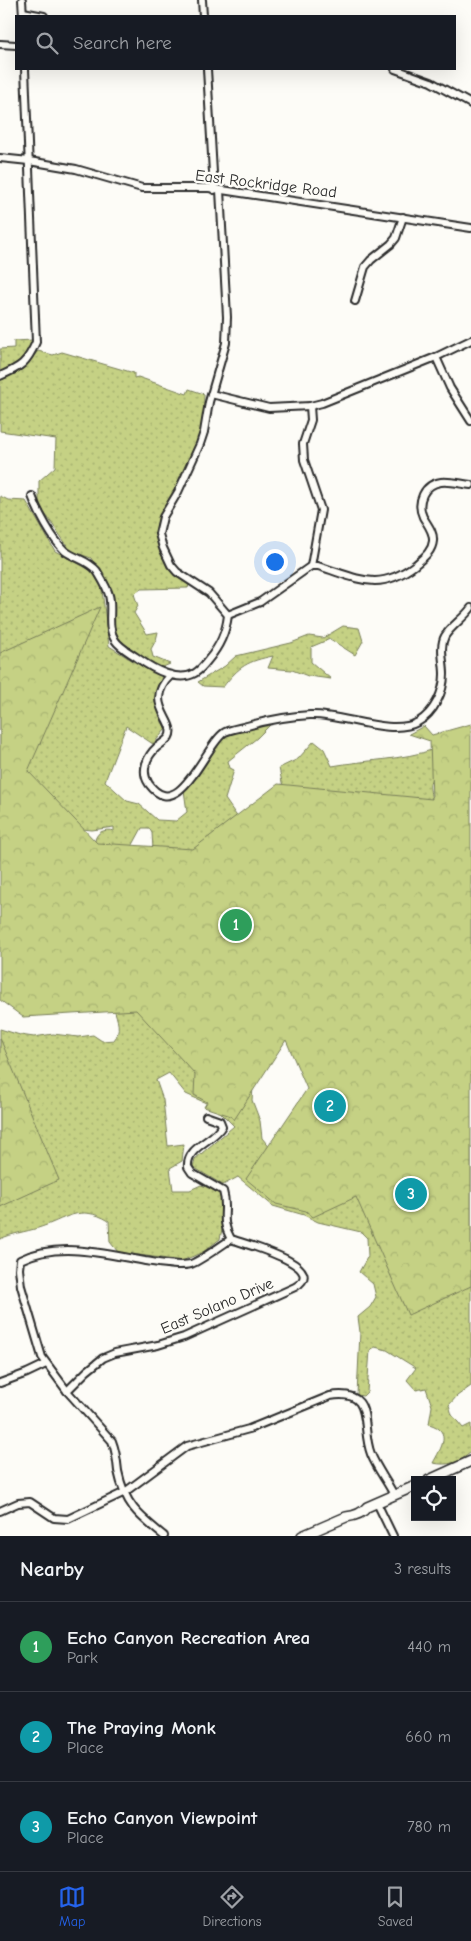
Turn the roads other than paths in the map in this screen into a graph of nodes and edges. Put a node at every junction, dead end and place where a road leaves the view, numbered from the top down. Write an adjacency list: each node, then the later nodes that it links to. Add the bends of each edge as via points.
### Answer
1 (22, 0): 3 (street)
2 (202, 0): 4 (street)
3 (23, 14)
4 (203, 15)
5 (0, 44): 6 (street)
6 (15, 45)
7 (25, 70): 12 (street)
8 (206, 70): 13 (street)
9 (398, 70): 10 (street, via 431,82)
10 (471, 104)
11 (0, 158): 12 (street, East Rockridge Road)
12 (29, 161): 13 (street, East Rockridge Road, via 76,169 142,188); 19 (street, via 36,342 25,362 16,370)
13 (217, 190): 14 (street, East Rockridge Road); 20 (street, via 227,329)
14 (403, 217): 15 (street, East Rockridge Road); 16 (street, via 396,238 365,267)
15 (471, 228)
16 (355, 301)
17 (471, 340): 18 (street)
18 (436, 357): 21 (street); 22 (street, via 450,388)
19 (0, 376)
20 (211, 394): 21 (street, via 269,408); 27 (street, via 200,444 163,517 159,534 162,548 177,572 208,593)
21 (310, 406): 25 (street, via 310,420 303,444 304,460 321,510)
22 (471, 421)
23 (471, 485): 25 (street, via 437,483 423,493 420,508 433,541 427,556 404,573 381,582 370,582)
24 (32, 496): 28 (street, via 64,550 90,563 102,580 110,596 110,623 115,640 152,668)
25 (312, 566): 27 (street, via 260,602)
26 (471, 608): 28 (street, via 446,636 443,686 436,704 417,722 395,726 312,714 281,716 228,731 214,742 186,786 175,793 163,794 156,792 149,783 145,765 170,732 159,696)
27 (228, 615): 28 (street, via 221,642 198,671)
28 (171, 676)
29 (206, 1116): 30 (street, via 220,1121 222,1126 193,1153 188,1167 192,1173 223,1191 224,1223)
30 (231, 1239): 31 (street, via 192,1264 168,1265 60,1250 20,1260 22,1286 37,1344); 33 (street, East Solano Drive, via 291,1261 302,1270 303,1281 184,1337 103,1358)
31 (46, 1364): 32 (street); 33 (street)
32 (0, 1383)
33 (66, 1391): 37 (street, via 112,1441)
34 (471, 1460): 35 (street)
35 (437, 1476)
36 (411, 1488): 38 (street)
37 (125, 1492): 38 (street, via 187,1446 249,1430 330,1396 345,1395 357,1399 364,1415 371,1454); 40 (street, via 68,1519 54,1518 30,1502 18,1502); 41 (street, via 133,1510)
38 (394, 1495): 39 (street)
39 (377, 1503): 42 (street); 43 (street)
40 (0, 1511)
41 (164, 1536)
42 (302, 1536)
43 (393, 1536)

